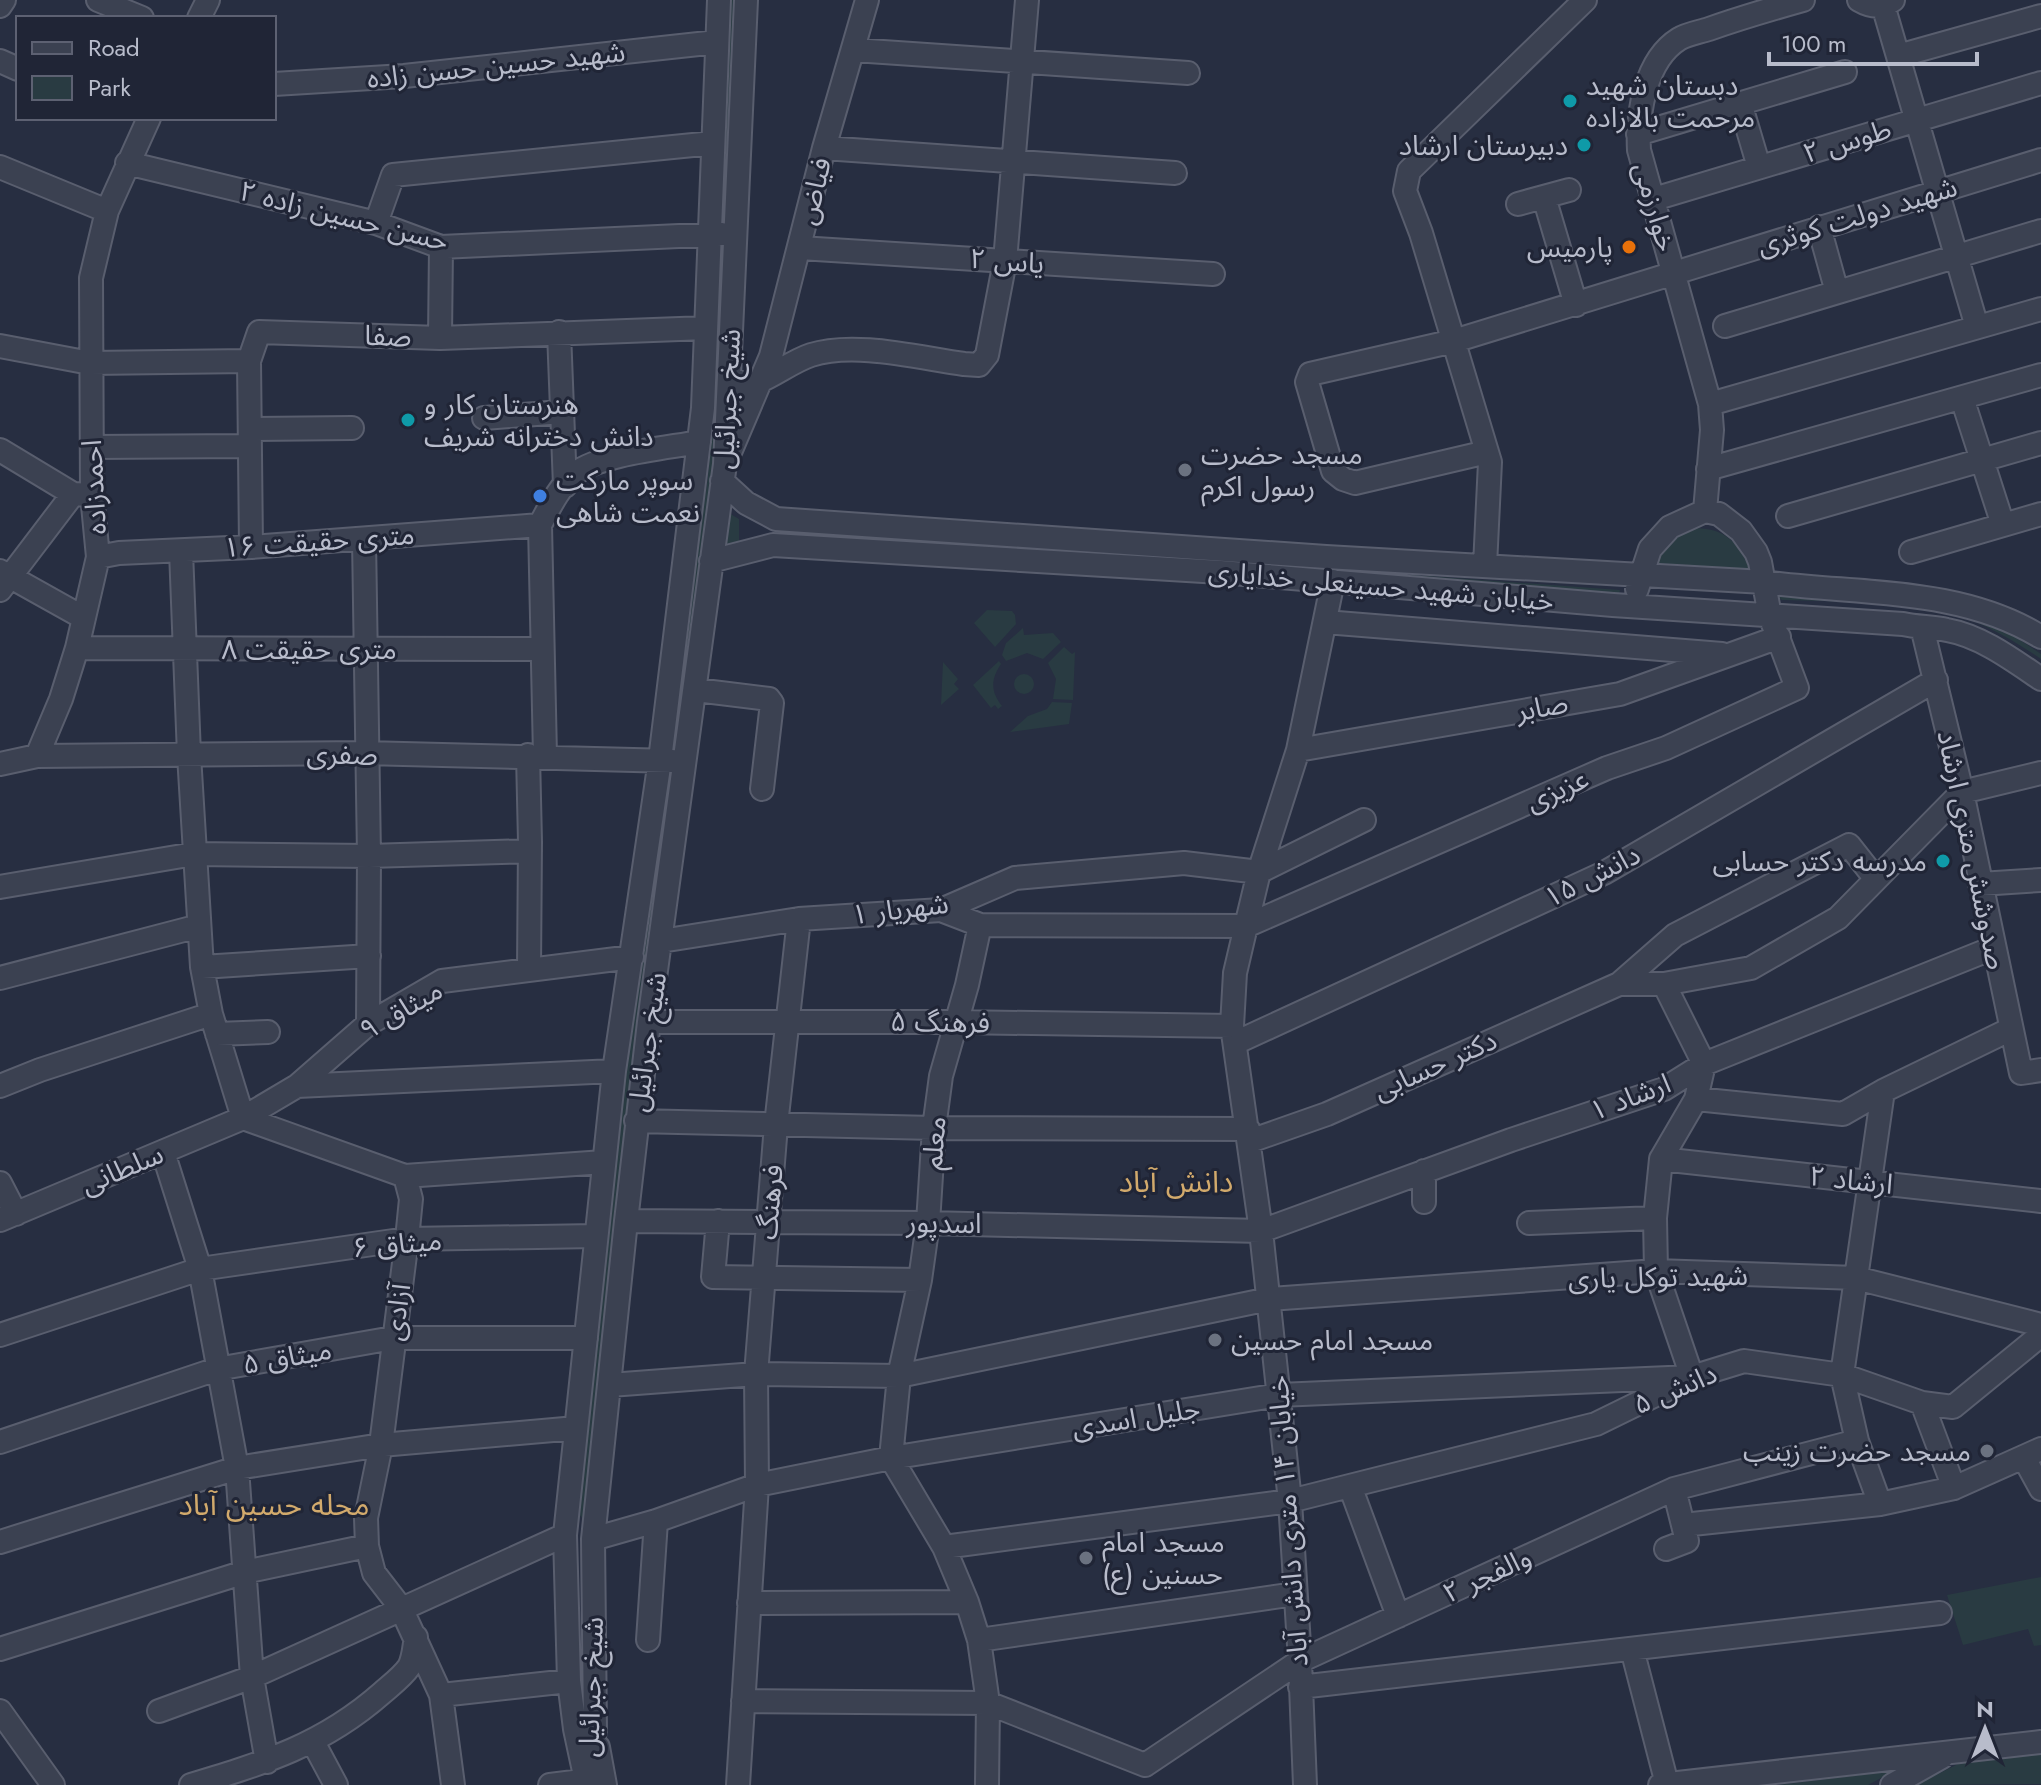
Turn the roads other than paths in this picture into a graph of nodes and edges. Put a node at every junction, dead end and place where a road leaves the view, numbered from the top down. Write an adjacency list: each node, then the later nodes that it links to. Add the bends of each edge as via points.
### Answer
1 (4, 0): 12 (street)
2 (98, 0): 14 (street)
3 (719, 0): 16 (street, شیخ جبرائیل)
4 (746, 0): 46 (street, شیخ جبرائیل)
5 (867, 0): 17 (street, فیاض)
6 (1027, 0): 19 (street)
7 (1573, 0): 8 (street)
8 (1585, 0): 61 (street, via 1409,171 1405,191)
9 (1803, 0): 13 (street, خوارزمی)
10 (1859, 0): 11 (street, via 1869,5)
11 (1888, 2): 18 (street)
12 (0, 6)
13 (1743, 8): 27 (street, خوارزمی, via 1679,39 1665,53 1647,86)
14 (137, 16)
15 (2041, 16): 18 (street)
16 (717, 42): 23 (street, شهید حسین حسن زاده, via 404,76); 28 (street, شیخ جبرائیل)
17 (854, 50): 19 (street); 29 (street, فیاض)
18 (1898, 56): 26 (street)
19 (1022, 60): 21 (street); 30 (street)
20 (1845, 72): 24 (street)
21 (1188, 73)
22 (2041, 83): 26 (street, طوس ۲)
23 (276, 84)
24 (1740, 103): 27 (street); 34 (street)
25 (142, 120): 32 (street, احمدزاده)
26 (1917, 121): 34 (street, طوس ۲); 37 (street)
27 (1638, 134): 39 (street, خوارزمی)
28 (713, 143): 42 (street, via 393,175); 45 (street, شیخ جبرائیل)
29 (824, 148): 30 (street); 48 (street, فیاض)
30 (1012, 160): 35 (street); 50 (street)
31 (2041, 160): 37 (street, شهید دولت کوثری)
32 (127, 163): 41 (street, احمدزاده); 42 (street, حسن حسین زاده ۲)
33 (0, 167): 41 (street)
34 (1759, 167): 39 (street, طوس ۲)
35 (1175, 173)
36 (1569, 190): 38 (street)
37 (1938, 191): 43 (street, شهید دولت کوثری); 49 (street)
38 (1544, 197): 40 (street); 54 (street)
39 (1654, 199): 51 (street, خوارزمی)
40 (1518, 204)
41 (107, 211): 64 (street, احمدزاده, via 91,278)
42 (376, 223): 47 (street, حسن حسین زاده ۲)
43 (1819, 227): 51 (street, شهید دولت کوثری); 53 (street)
44 (2041, 231): 49 (street)
45 (708, 232): 46 (street, حسن حسین زاده ۲); 47 (street, حسن حسین زاده ۲); 58 (street, شیخ جبرائیل)
46 (735, 235): 66 (street, شیخ جبرائیل)
47 (441, 247): 60 (street)
48 (800, 248): 50 (street, یاس ۲); 67 (street, فیاض)
49 (1957, 257): 53 (street); 57 (street)
50 (1005, 261): 52 (street, یاس ۲); 67 (street, via 987,355 979,365 833,350)
51 (1674, 271): 54 (street, شهید دولت کوثری); 69 (street, خوارزمی)
52 (1213, 274)
53 (1837, 292): 56 (street)
54 (1576, 305): 61 (street, شهید دولت کوثری)
55 (2041, 309): 57 (street)
56 (1725, 326)
57 (1977, 327): 69 (street)
58 (706, 328): 59 (street, صفا); 74 (street, شیخ جبرائیل)
59 (559, 332): 60 (street, صفا); 70 (street)
60 (440, 338): 63 (street, صفا, via 259,332)
61 (1454, 341): 78 (street); 78 (street, شهید دولت کوثری, via 1310,374 1307,389 1333,471 1343,479 1355,483)
62 (0, 346): 64 (street)
63 (249, 361): 64 (street); 73 (street)
64 (90, 363): 76 (street, احمدزاده)
65 (2041, 375): 68 (street)
66 (729, 376): 67 (street, via 750,385); 81 (street, شیخ جبرائیل)
67 (760, 381): 81 (street, فیاض)
68 (1962, 398): 79 (street); 80 (street)
69 (1710, 404): 80 (street, خوارزمی)
70 (562, 412): 71 (street); 82 (street)
71 (484, 418)
72 (352, 428): 73 (street)
73 (249, 437): 76 (street); 92 (street)
74 (699, 442): 82 (street, via 619,456 576,473); 122 (street, شیخ جبرائیل)
75 (2041, 443): 79 (street)
76 (92, 447): 83 (street, احمدزاده)
77 (0, 450): 83 (street)
78 (1487, 452): 97 (street)
79 (1981, 461): 86 (street); 89 (street)
80 (1708, 469): 84 (street, خوارزمی)
81 (724, 473): 87 (street, خیابان شهید حسینعلی خدایاری, via 746,503); 96 (street, شیخ جبرائیل)
82 (565, 486): 88 (street)
83 (83, 494): 95 (street, احمدزاده); 99 (street)
84 (1705, 511): 98 (street, via 1683,519 1658,538); 101 (street, via 1719,514 1741,531 1756,552)
85 (2041, 514): 89 (street)
86 (1788, 516)
87 (776, 519): 91 (street, via 770,535); 97 (street, خیابان شهید حسینعلی خدایاری)
88 (540, 525): 90 (street, ۱۶ متری حقیقت); 112 (street)
89 (2003, 525): 94 (street)
90 (364, 539): 92 (street, ۱۶ متری حقیقت); 111 (street)
91 (773, 545): 96 (street, خیابان شهید حسینعلی خدایاری); 100 (street, خیابان شهید حسینعلی خدایاری)
92 (251, 547): 93 (street, ۱۶ متری حقیقت)
93 (181, 551): 95 (street, ۱۶ متری حقیقت); 110 (street)
94 (1911, 552)
95 (98, 557): 104 (street, احمدزاده)
96 (711, 561): 116 (street, شیخ جبرائیل)
97 (1485, 566): 98 (street, خیابان شهید حسینعلی خدایاری)
98 (1640, 576): 101 (street, خیابان شهید حسینعلی خدایاری); 102 (street)
99 (3, 579): 104 (street)
100 (1333, 581): 102 (street, خیابان شهید حسینعلی خدایاری); 105 (street)
101 (1764, 582): 103 (street, عزیزی); 108 (street, خیابان شهید حسینعلی خدایاری, via 1945,600 2019,624)
102 (1634, 607): 103 (street, خیابان شهید حسینعلی خدایاری)
103 (1770, 616): 106 (street, خیابان شهید حسینعلی خدایاری); 107 (street, عزیزی)
104 (84, 618): 109 (street, احمدزاده)
105 (1325, 622): 113 (street); 117 (street)
106 (1922, 627): 114 (street, خیابان شهید حسینعلی خدایاری, via 1975,640); 115 (street, صدوشش متری ارشاد)
107 (1779, 637): 113 (street, صابر); 141 (street, عزیزی, via 1797,688)
108 (2041, 637)
109 (77, 648): 110 (street, ۸ متری حقیقت); 120 (street, احمدزاده)
110 (185, 649): 111 (street, ۸ متری حقیقت); 119 (street)
111 (365, 649): 112 (street, ۸ متری حقیقت); 118 (street)
112 (541, 649): 121 (street)
113 (1730, 655): 117 (street, صابر, via 1620,694)
114 (2041, 679)
115 (1936, 680): 127 (street, صدوشش متری ارشاد); 158 (street, دانش ۱۵, via 1604,873)
116 (696, 690): 123 (street, شیخ جبرائیل); 126 (street, via 772,703)
117 (1298, 750): 132 (street)
118 (365, 753): 119 (street, صفری); 121 (street, صفری); 131 (street)
119 (189, 755): 120 (street, صفری); 130 (street)
120 (37, 756): 124 (street, صفری)
121 (536, 756): 122 (street, صفری); 129 (street)
122 (660, 760): 123 (street, صفری); 145 (street, شیخ جبرائیل)
123 (685, 762): 142 (street, شیخ جبرائیل)
124 (0, 764)
125 (2041, 773): 127 (street)
126 (762, 789)
127 (1962, 792): 133 (street, دکتر حسابی); 135 (street, صدوشش متری ارشاد)
128 (1364, 820): 132 (street)
129 (530, 851): 131 (street); 147 (street)
130 (194, 854): 131 (street); 136 (street); 140 (street)
131 (369, 856): 144 (street)
132 (1259, 872): 137 (street, شهریار ۱, via 1184,863 1015,878); 141 (street)
133 (1875, 878): 149 (street, دکتر حسابی, via 1849,845 1675,935); 150 (street, دکتر حسابی, via 1838,918 1751,968)
134 (2041, 880): 135 (street)
135 (1980, 884): 143 (street, صدوشش متری ارشاد)
136 (0, 887)
137 (941, 910): 138 (street, شهریار ۱); 139 (street)
138 (799, 919): 142 (street, شهریار ۱); 151 (street, فرهنگ)
139 (980, 925): 141 (street); 153 (street, معلم)
140 (199, 926): 146 (street); 148 (street)
141 (1246, 926): 158 (street, خیابان ۱۴ متری دانش آباد, via 1235,973)
142 (661, 941): 152 (street, شیخ جبرائیل)
143 (1993, 948): 156 (street, صدوشش متری ارشاد); 159 (street, ارشاد ۱)
144 (369, 956): 146 (street); 155 (street)
145 (632, 957): 147 (street, میثاق ۹); 160 (street, شیخ جبرائیل)
146 (202, 967): 154 (street)
147 (529, 969): 155 (street, میثاق ۹, via 442,981)
148 (0, 978)
149 (1619, 984): 150 (street, دکتر حسابی); 170 (street, دکتر حسابی, via 1327,1114)
150 (1664, 984): 159 (street)
151 (788, 1021): 152 (street, فرهنگ ۵); 153 (street, فرهنگ ۵); 168 (street, فرهنگ)
152 (649, 1022): 167 (street, شیخ جبرائیل)
153 (956, 1022): 158 (street, فرهنگ ۵); 169 (street, معلم)
154 (214, 1024): 157 (street); 162 (street, via 40,1070); 166 (street)
155 (368, 1024): 163 (street, میثاق ۹)
156 (2011, 1029): 161 (street, صدوشش متری ارشاد); 164 (street)
157 (268, 1032)
158 (1233, 1034): 170 (street, خیابان ۱۴ متری دانش آباد)
159 (1704, 1064): 165 (street); 174 (street, ارشاد ۱, via 1664,1089)
160 (614, 1071): 163 (street); 173 (street, شیخ جبرائیل)
161 (2031, 1071)
162 (0, 1086)
163 (297, 1086): 166 (street, میثاق ۹)
164 (1883, 1091): 165 (street, via 1843,1114); 176 (street)
165 (1696, 1099): 172 (street)
166 (243, 1118): 171 (street, سلطانی); 175 (street)
167 (636, 1121): 168 (street, دکتر حسابی); 182 (street, شیخ جبرائیل)
168 (776, 1125): 169 (street, دکتر حسابی); 184 (street, فرهنگ)
169 (934, 1128): 170 (street, دکتر حسابی); 185 (street, معلم)
170 (1249, 1135): 187 (street, خیابان ۱۴ متری دانش آباد)
171 (163, 1152): 180 (street, سلطانی); 190 (street)
172 (1661, 1159): 176 (street, ارشاد ۲); 181 (street)
173 (604, 1162): 175 (street); 188 (street, شیخ جبرائیل)
174 (1424, 1171): 179 (street); 187 (street, ارشاد ۱)
175 (405, 1176): 189 (street, آزادی, via 411,1199)
176 (1869, 1182): 178 (street, ارشاد ۲); 193 (street)
177 (0, 1183): 180 (street)
178 (2041, 1201)
179 (1424, 1202)
180 (8, 1217)
181 (1655, 1218): 186 (street); 191 (street)
182 (626, 1221): 183 (street, اسدپور); 206 (street, شیخ جبرائیل)
183 (718, 1221): 184 (street, اسدپور); 192 (street, via 713,1277)
184 (767, 1222): 185 (street, اسدپور); 192 (street, فرهنگ)
185 (928, 1223): 187 (street, اسدپور); 194 (street, معلم)
186 (1529, 1223)
187 (1261, 1231): 195 (street, خیابان ۱۴ متری دانش آباد)
188 (596, 1236): 189 (street, میثاق ۶); 200 (street, شیخ جبرائیل)
189 (407, 1239): 190 (street, میثاق ۶); 199 (street, آزادی)
190 (200, 1269): 197 (street, میثاق ۶); 201 (street)
191 (1656, 1271): 193 (street, شهید توکل یاری); 195 (street, شهید توکل یاری); 205 (street)
192 (764, 1278): 194 (street); 202 (street, فرهنگ)
193 (1856, 1278): 196 (street, شهید توکل یاری); 203 (street)
194 (920, 1280): 204 (street, معلم)
195 (1269, 1299): 204 (street, شهید توکل یاری); 207 (street, خیابان ۱۴ متری دانش آباد)
196 (2041, 1325)
197 (0, 1335)
198 (2041, 1335): 208 (street, دانش ۵, via 1953,1407)
199 (393, 1338): 200 (street, میثاق ۵); 201 (street, میثاق ۵); 212 (street, آزادی)
200 (586, 1338): 209 (street, شیخ جبرائیل)
201 (217, 1369): 211 (street, میثاق ۵); 215 (street)
202 (756, 1374): 204 (street, شهید توکل یاری); 206 (street, شهید توکل یاری); 216 (street, فرهنگ)
203 (1842, 1375): 205 (street, دانش ۵, via 1744,1361); 208 (street, دانش ۵); 210 (street)
204 (899, 1376): 214 (street, معلم)
205 (1692, 1377): 207 (street, جلیل اسدی); 217 (street, دانش ۵, via 1596,1424)
206 (610, 1385): 226 (street, شیخ جبرائیل)
207 (1279, 1395): 214 (street, جلیل اسدی); 221 (street, خیابان ۱۴ متری دانش آباد)
208 (1922, 1403): 218 (street)
209 (576, 1428): 212 (street); 225 (street, شیخ جبرائیل)
210 (1857, 1441): 219 (street, والفجر ۲); 222 (street)
211 (0, 1442)
212 (381, 1445): 215 (street); 228 (street, آزادی, via 366,1518)
213 (2033, 1453): 218 (street); 220 (street)
214 (891, 1458): 216 (street, جلیل اسدی); 229 (street)
215 (237, 1468): 227 (street); 231 (street)
216 (757, 1485): 223 (street, جلیل اسدی); 236 (street, فرهنگ)
217 (1350, 1486): 221 (street, دانش ۵); 239 (street)
218 (1954, 1488): 222 (street)
219 (1674, 1489): 224 (street); 239 (street, والفجر ۲)
220 (2041, 1489)
221 (1290, 1501): 229 (street, دانش ۵); 233 (street, خیابان ۱۴ متری دانش آباد)
222 (1880, 1504): 224 (street)
223 (656, 1521): 226 (street, جلیل اسدی); 241 (street)
224 (1683, 1525): 230 (street, via 1687,1541)
225 (565, 1535): 234 (street); 247 (street, شیخ جبرائیل)
226 (593, 1539): 254 (street, شیخ جبرائیل)
227 (0, 1542)
228 (367, 1546): 231 (street); 232 (street, آزادی)
229 (944, 1547): 235 (street)
230 (1666, 1549)
231 (245, 1572): 243 (street); 246 (street)
232 (379, 1582): 234 (street); 237 (street, آزادی)
233 (1295, 1594): 242 (street); 245 (street, خیابان ۱۴ متری دانش آباد)
234 (425, 1598): 237 (street); 240 (street)
235 (967, 1602): 236 (street); 242 (street)
236 (749, 1603): 250 (street, فرهنگ)
237 (401, 1608): 240 (street, آزادی); 246 (street)
238 (1940, 1613): 244 (street)
239 (1398, 1616): 245 (street, والفجر ۲)
240 (415, 1640): 249 (street, آزادی); 255 (street, via 408,1668 396,1681)
241 (648, 1640)
242 (979, 1640): 251 (street)
243 (0, 1649)
244 (1632, 1649): 248 (street); 261 (street)
245 (1300, 1661): 248 (street, خیابان ۱۴ متری دانش آباد); 259 (street, والفجر ۲)
246 (252, 1677): 253 (street); 258 (street)
247 (569, 1681): 249 (street); 254 (street, شیخ جبرائیل)
248 (1300, 1687): 269 (street, خیابان ۱۴ متری دانش آباد)
249 (441, 1695): 265 (street, آزادی)
250 (743, 1701): 251 (street); 267 (street, فرهنگ)
251 (988, 1703): 259 (street); 268 (street)
252 (0, 1711): 262 (street)
253 (159, 1711)
254 (585, 1730): 260 (street, شیخ جبرائیل)
255 (313, 1742): 258 (street); 264 (street)
256 (2041, 1742): 257 (street)
257 (1954, 1750): 261 (street); 271 (street)
258 (267, 1762): 263 (street)
259 (1145, 1775)
260 (585, 1784): 266 (street)
261 (1667, 1784): 270 (street)
262 (53, 1785)
263 (191, 1785)
264 (336, 1785)
265 (453, 1785)
266 (550, 1785)
267 (738, 1785)
268 (987, 1785)
269 (1305, 1785)
270 (1660, 1785)
271 (1892, 1785)

